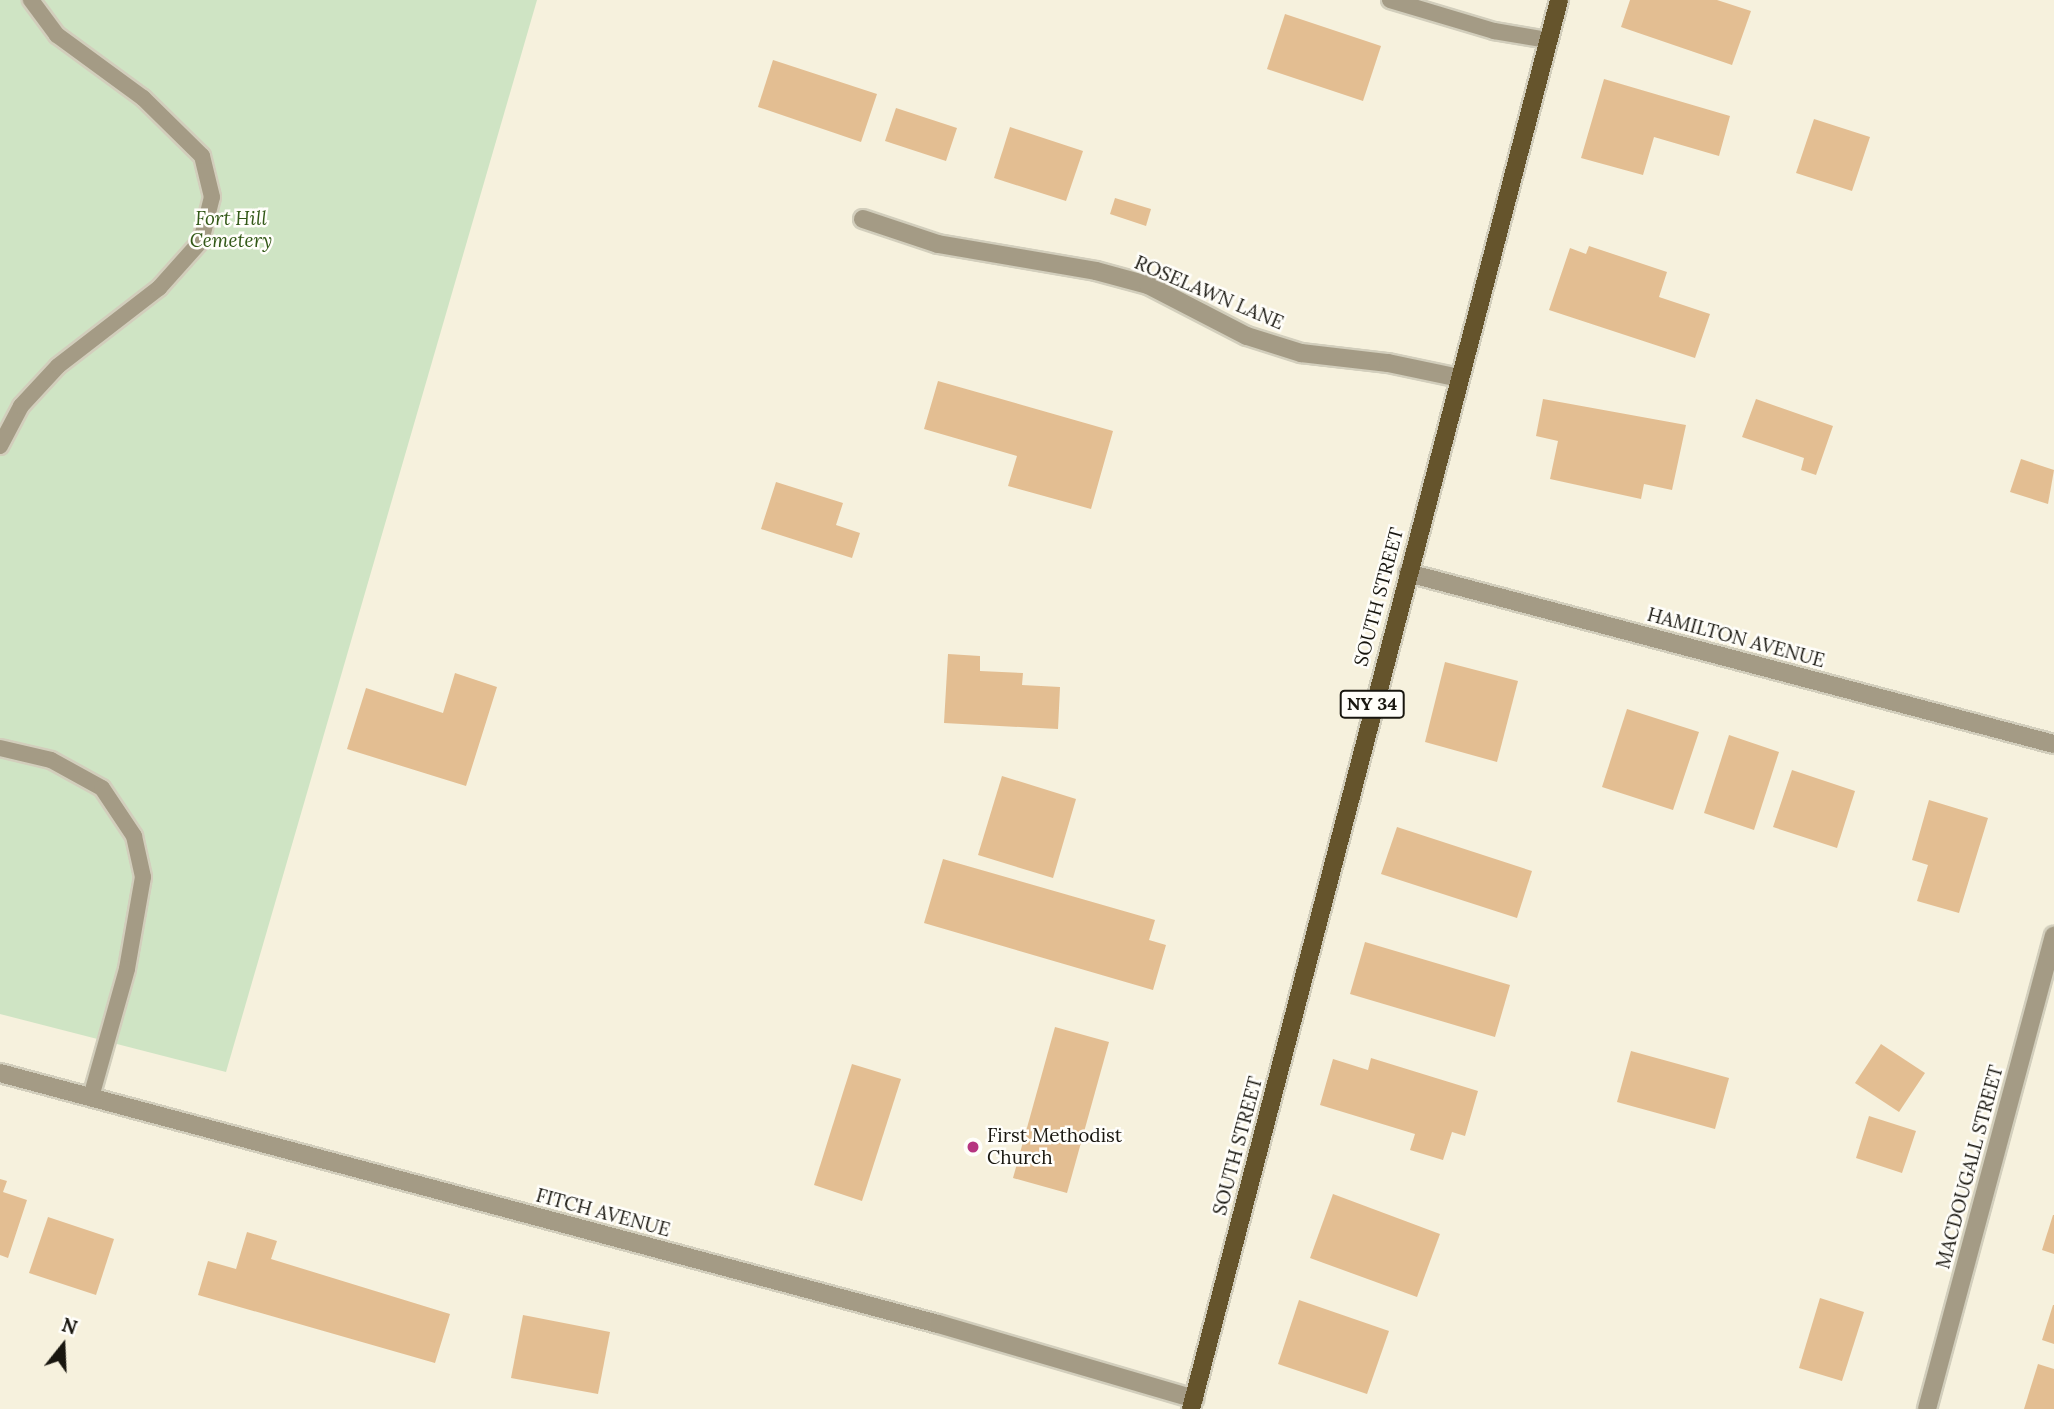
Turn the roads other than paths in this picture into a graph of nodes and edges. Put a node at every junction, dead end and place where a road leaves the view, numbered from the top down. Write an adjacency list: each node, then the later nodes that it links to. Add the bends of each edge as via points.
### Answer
1 (31, 0): 7 (lane, via 57,35 143,98 202,156 212,197 201,241 159,288 58,366 21,406)
2 (1390, 0): 4 (lane, via 1494,31)
3 (1559, 0): 4 (main road, SOUTH STREET / NY 34)
4 (1548, 40): 6 (main road, SOUTH STREET / NY 34)
5 (863, 219): 6 (street, ROSELAWN LANE, via 938,244 1096,271 1148,285 1247,336 1301,353 1388,363)
6 (1459, 378): 8 (main road, SOUTH STREET / NY 34)
7 (0, 446)
8 (1408, 573): 9 (street, HAMILTON AVENUE); 14 (main road, SOUTH STREET / NY 34)
9 (2054, 744)
10 (0, 748): 13 (lane, via 51,760 102,788 134,836 143,877 127,969)
11 (2054, 936): 15 (street, MACDOUGALL STREET)
12 (0, 1073): 13 (street, FITCH AVENUE)
13 (91, 1097): 14 (street, FITCH AVENUE, via 938,1324)
14 (1193, 1404)
15 (1927, 1409)

